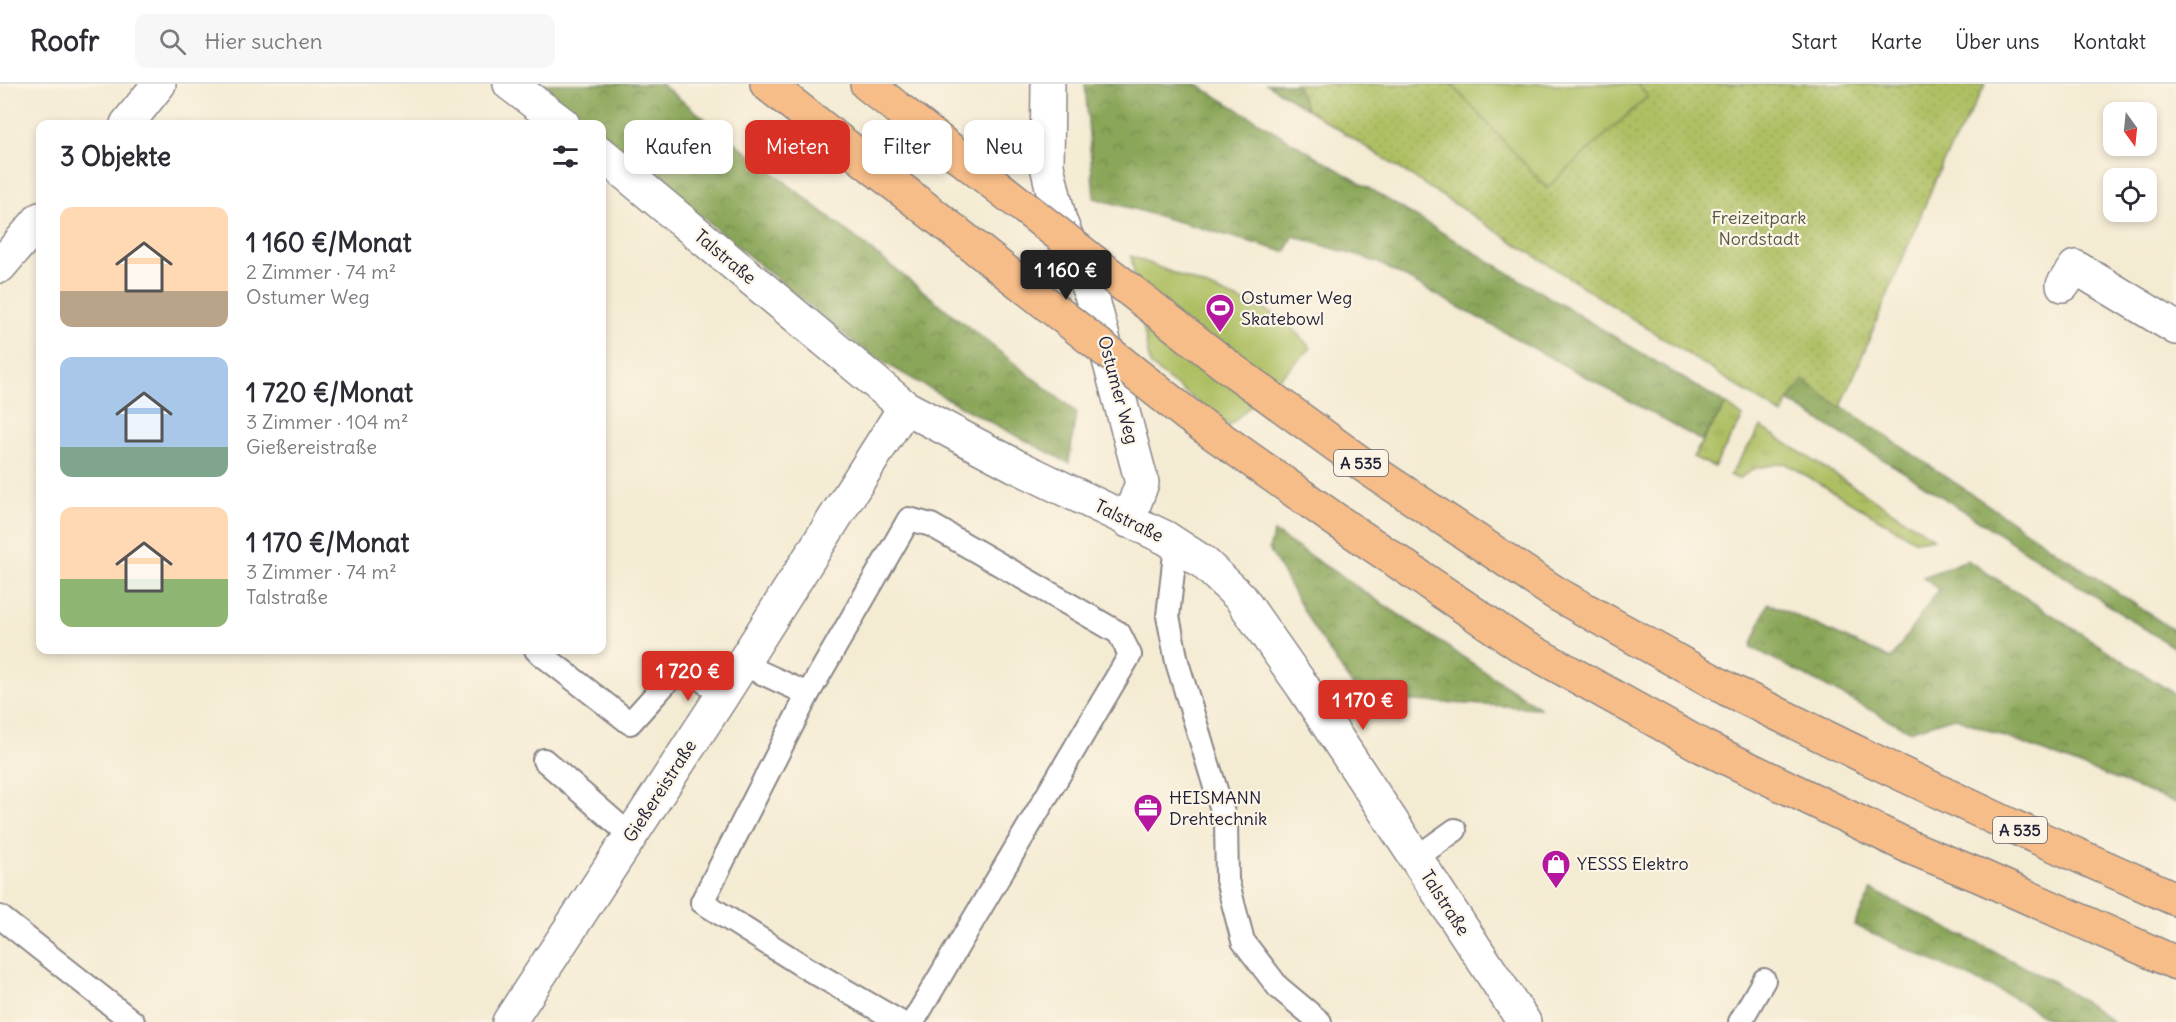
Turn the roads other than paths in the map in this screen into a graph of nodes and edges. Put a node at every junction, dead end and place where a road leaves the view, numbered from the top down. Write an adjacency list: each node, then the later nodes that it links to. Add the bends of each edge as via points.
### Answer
1 (159, 84): 6 (street)
2 (510, 84): 7 (street)
3 (767, 84): 26 (highway, bridge, via 1189,416 1522,646 1702,746 1912,848)
4 (867, 84): 24 (highway, A 535, bridge, via 1227,366 1369,469 1557,594 1727,689 2014,827)
5 (1048, 84): 14 (street, Ostumer Weg, via 1047,166 1060,221 1093,300 1142,483)
6 (130, 120)
7 (558, 120)
8 (606, 157): 13 (street, Talstraße)
9 (36, 224): 10 (street)
10 (0, 266)
11 (2063, 285): 12 (street, via 2075,267)
12 (2176, 328)
13 (905, 407): 14 (street, Talstraße); 17 (street, Gießereistraße)
14 (1128, 521): 15 (street, Talstraße)
15 (1176, 545): 23 (street, Talstraße, via 1203,562 1240,597); 32 (lane, via 1168,616 1177,662 1226,823 1227,880 1243,941 1278,987)
16 (541, 654): 19 (lane, via 630,723 683,664)
17 (742, 664): 18 (lane); 19 (street, Gießereistraße)
18 (808, 694): 30 (lane, via 702,902); 31 (lane, via 909,519 931,525 1119,633 1130,655)
19 (722, 696): 22 (street, Gießereistraße)
20 (544, 760): 22 (lane)
21 (1455, 830): 23 (lane)
22 (631, 836): 29 (street, Gießereistraße)
23 (1416, 858): 33 (street, Talstraße)
24 (2176, 899)
25 (0, 916): 28 (lane)
26 (2176, 963)
27 (1764, 980): 34 (lane)
28 (132, 1022)
29 (510, 1022)
30 (900, 1022)
31 (913, 1022)
32 (1320, 1022)
33 (1524, 1022)
34 (1740, 1022)

